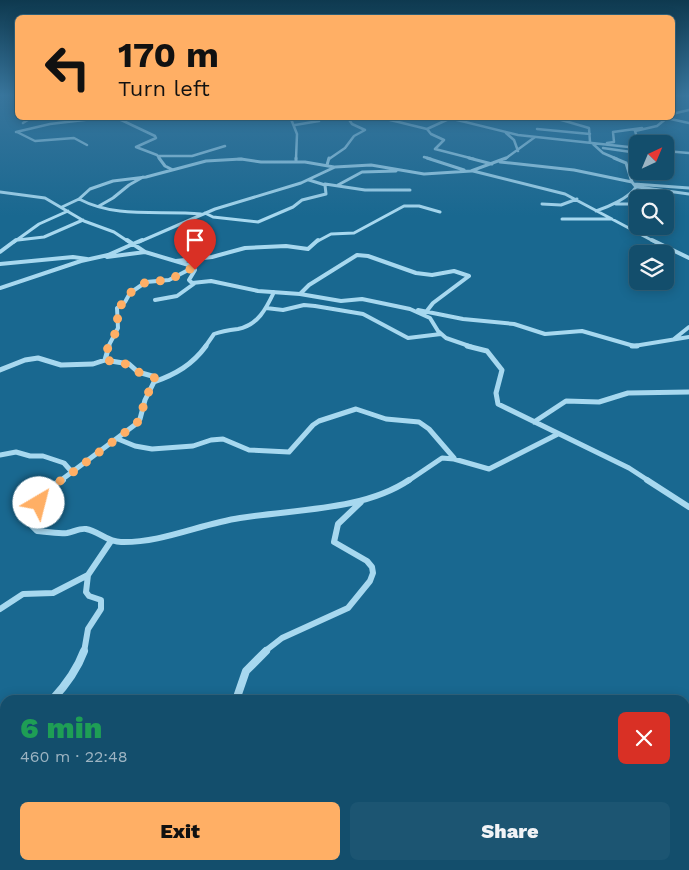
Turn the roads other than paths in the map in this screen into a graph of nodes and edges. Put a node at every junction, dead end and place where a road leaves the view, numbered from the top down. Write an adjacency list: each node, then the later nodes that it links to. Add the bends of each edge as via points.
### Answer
1 (590, 134): 12 (street)
2 (21, 135): 11 (street, via 35,141 74,138)
3 (152, 135): 20 (street, via 156,138 136,147)
4 (295, 135): 23 (street)
5 (357, 135): 26 (street, via 345,148 329,158)
6 (433, 135): 25 (street, via 444,140 436,150)
7 (507, 135): 15 (street)
8 (524, 135): 10 (street)
9 (614, 135): 12 (street, via 611,143)
10 (535, 136): 12 (street); 15 (street)
11 (87, 144)
12 (591, 144): 14 (street); 16 (street); 34 (street, via 626,163)
13 (224, 146): 19 (street)
14 (629, 147)
15 (518, 150): 24 (street)
16 (629, 152)
17 (674, 153): 18 (street)
18 (688, 153)
19 (198, 155): 20 (street); 22 (street)
20 (158, 156): 28 (street, via 164,166)
21 (424, 157): 30 (street)
22 (206, 161): 23 (street); 28 (street)
23 (296, 161): 26 (street)
24 (499, 162): 25 (street); 34 (street, via 570,169)
25 (492, 164): 30 (street)
26 (327, 165): 27 (street)
27 (335, 167): 29 (street, via 364,165); 32 (street)
28 (171, 169): 31 (street)
29 (401, 170): 30 (street, via 424,174); 35 (street, via 362,172)
30 (471, 171): 42 (street, via 548,188)
31 (143, 177): 41 (street, via 117,180 88,189); 47 (street)
32 (309, 180): 33 (street); 51 (street, via 238,200)
33 (325, 184): 35 (street); 51 (street, via 327,191 323,195 302,200 293,208 258,222)
34 (634, 184): 36 (street); 39 (street); 44 (street, via 633,192)
35 (338, 185): 37 (street, via 364,190)
36 (689, 188)
37 (410, 190)
38 (0, 192): 46 (street, via 42,197)
39 (675, 193): 40 (street)
40 (689, 194)
41 (79, 200): 46 (street); 47 (street)
42 (577, 200): 43 (street, via 561,205); 49 (street)
43 (542, 204)
44 (616, 204): 45 (street); 49 (street)
45 (629, 204)
46 (62, 207): 48 (street)
47 (98, 207): 51 (street, via 128,213 168,211)
48 (68, 211): 54 (street); 55 (street, via 40,224)
49 (596, 211): 53 (street)
50 (440, 212): 62 (street, via 404,206 354,233 329,235 308,249 288,246 247,248)
51 (204, 214): 56 (street)
52 (562, 219): 53 (street)
53 (612, 219): 60 (street, via 640,236)
54 (83, 220): 55 (street, via 41,239); 56 (street)
55 (18, 240): 57 (street)
56 (132, 243): 58 (street); 59 (street)
57 (0, 252)
58 (145, 252): 59 (street); 62 (street)
59 (99, 258): 61 (street)
60 (689, 258)
61 (90, 260): 63 (street, via 73,257); 66 (street)
62 (173, 261): 64 (street)
63 (0, 264)
64 (194, 267): 65 (street, via 189,282); 77 (street, via 169,280 148,282 130,293 117,308 118,328)
65 (195, 283): 67 (street, via 211,282); 69 (street, via 175,297)
66 (0, 288)
67 (274, 292): 68 (street); 70 (street)
68 (300, 294): 71 (street, via 341,301 362,299); 72 (street, via 357,255 420,274 454,271 469,276)
69 (155, 300)
70 (266, 308): 74 (street, via 283,310 315,306 363,314 408,338); 79 (street, via 251,325 214,334 196,360 178,373)
71 (414, 310): 72 (street); 74 (street, via 430,318)
72 (426, 312): 76 (street, via 514,324 545,334 582,331 628,345 645,346)
73 (689, 327): 76 (street)
74 (441, 334): 81 (street, via 453,342 482,349 492,355 502,370 496,393 498,404)
75 (689, 337): 76 (street)
76 (673, 340)
77 (105, 360): 78 (street, via 93,364 62,365 38,358); 79 (street, via 129,364 138,372 154,377)
78 (1, 369)
79 (154, 382): 83 (street, via 140,419)
80 (689, 392): 81 (street, via 628,393 599,402 566,401)
81 (534, 422): 82 (street)
82 (558, 434): 85 (street, via 489,469); 88 (street, via 629,468)
83 (118, 439): 85 (street, via 152,449 193,446 223,439 249,450 289,452 312,425 356,409 386,419 415,420 423,424); 86 (street)
84 (0, 455): 86 (street, via 16,452 43,456 64,464)
85 (454, 459): 87 (street, via 448,457 436,461 403,484)
86 (71, 471): 89 (street, via 64,479 44,490 32,526 46,532 62,533 90,529)
87 (364, 500): 89 (street, via 239,518 164,537 131,542); 93 (street, via 340,521 334,542 369,563 373,569 370,581 348,608 282,638 262,654 246,672)
88 (689, 507)
89 (111, 541): 90 (street)
90 (88, 575): 91 (street, via 58,591 23,594); 92 (street, via 86,592 101,600 102,606 88,629 84,650 75,670)
91 (0, 609)
92 (56, 695)
93 (238, 695)

